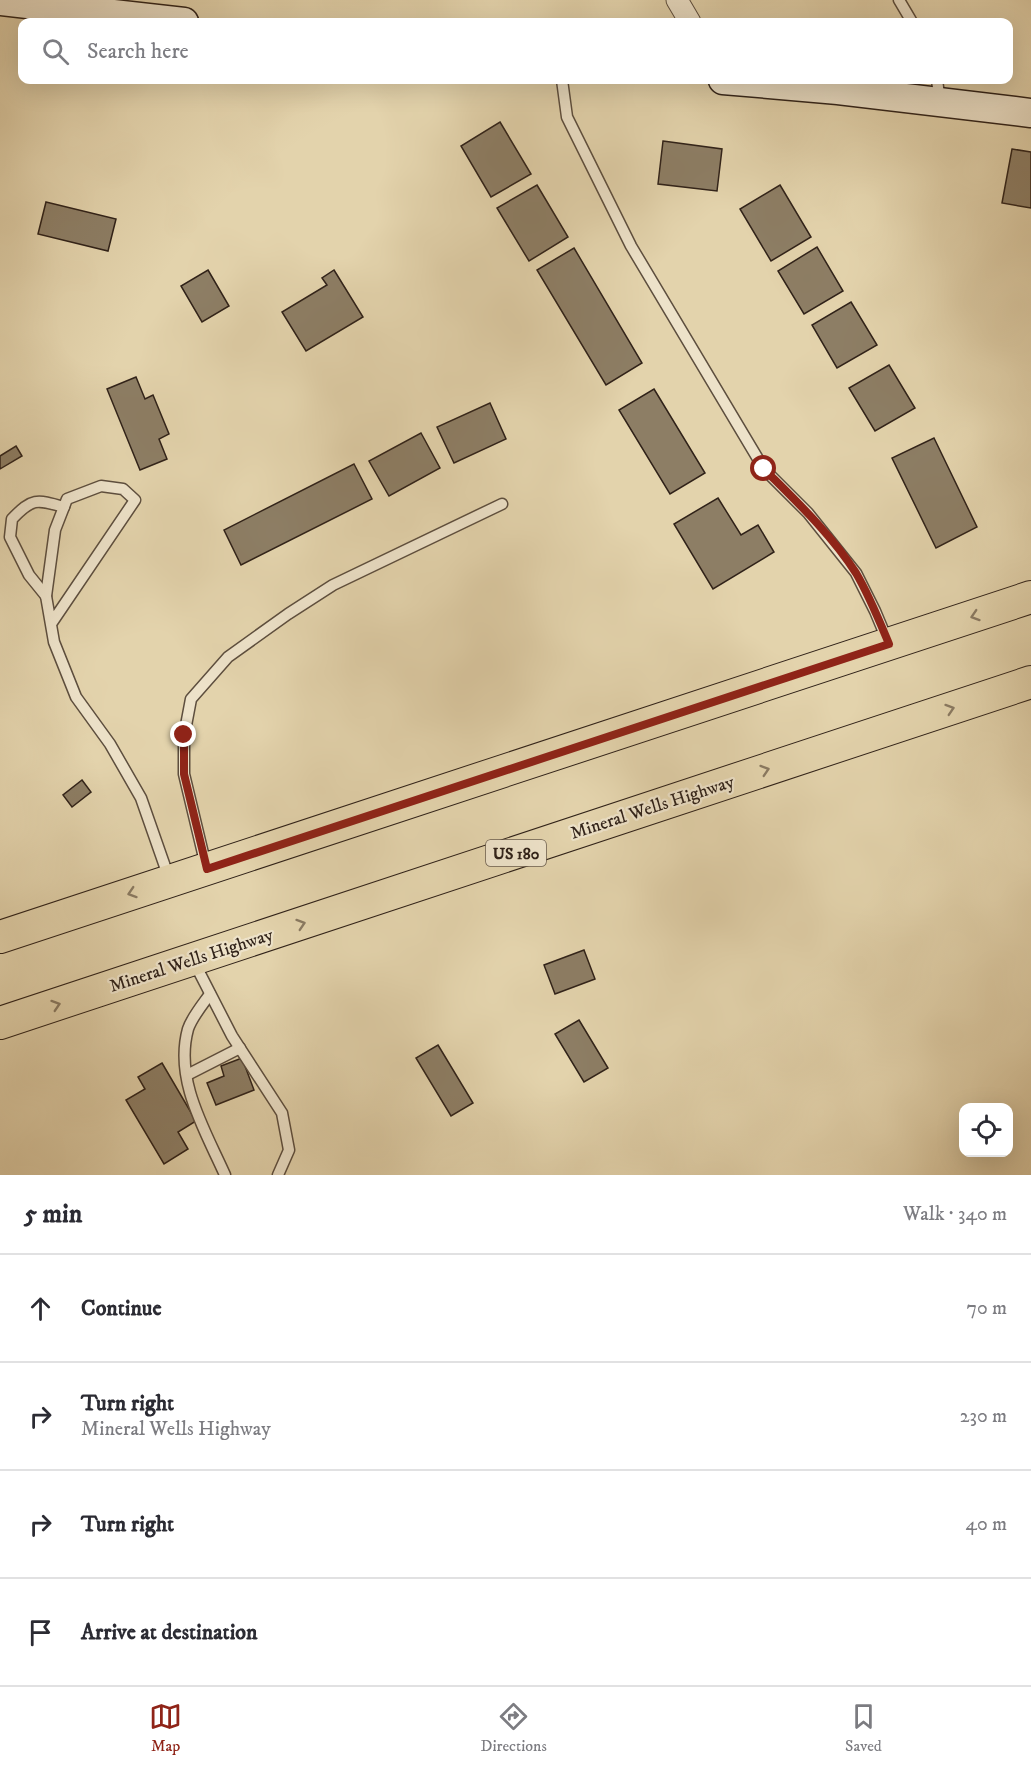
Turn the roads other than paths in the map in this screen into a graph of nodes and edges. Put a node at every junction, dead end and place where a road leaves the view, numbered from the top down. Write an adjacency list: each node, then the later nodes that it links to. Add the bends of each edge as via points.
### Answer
1 (677, 0): 5 (street)
2 (899, 0): 6 (lane)
3 (0, 1): 4 (street)
4 (149, 18)
5 (688, 18)
6 (910, 18)
7 (563, 84): 16 (lane, via 567,117 631,246 764,469 808,513 856,573)
8 (769, 84): 9 (street, via 838,90)
9 (938, 91): 10 (street)
10 (1031, 113)
11 (502, 504): 18 (lane, via 333,585 228,657 191,699 184,735 184,774)
12 (64, 507): 13 (lane, via 55,530); 13 (lane, via 44,501 27,503 12,519 10,537 29,575); 15 (lane, via 67,499 101,486 123,489 135,500)
13 (46, 596): 15 (lane)
14 (1031, 599): 16 (main road, one-way to 16)
15 (51, 624): 19 (lane, via 76,697 110,744 141,798)
16 (889, 644): 18 (main road)
17 (1031, 682): 21 (main road, Mineral Wells Highway / US 180, one-way to 17)
18 (207, 869): 19 (main road)
19 (170, 881): 20 (main road, one-way to 20)
20 (0, 937)
21 (193, 960): 22 (lane); 23 (main road, Mineral Wells Highway / US 180, one-way to 21)
22 (210, 994): 24 (lane); 25 (lane, via 189,1028 184,1059)
23 (0, 1023)
24 (240, 1048): 25 (lane); 27 (lane, via 282,1113 289,1150)
25 (187, 1075): 26 (lane, via 189,1090)
26 (225, 1175)
27 (278, 1175)

